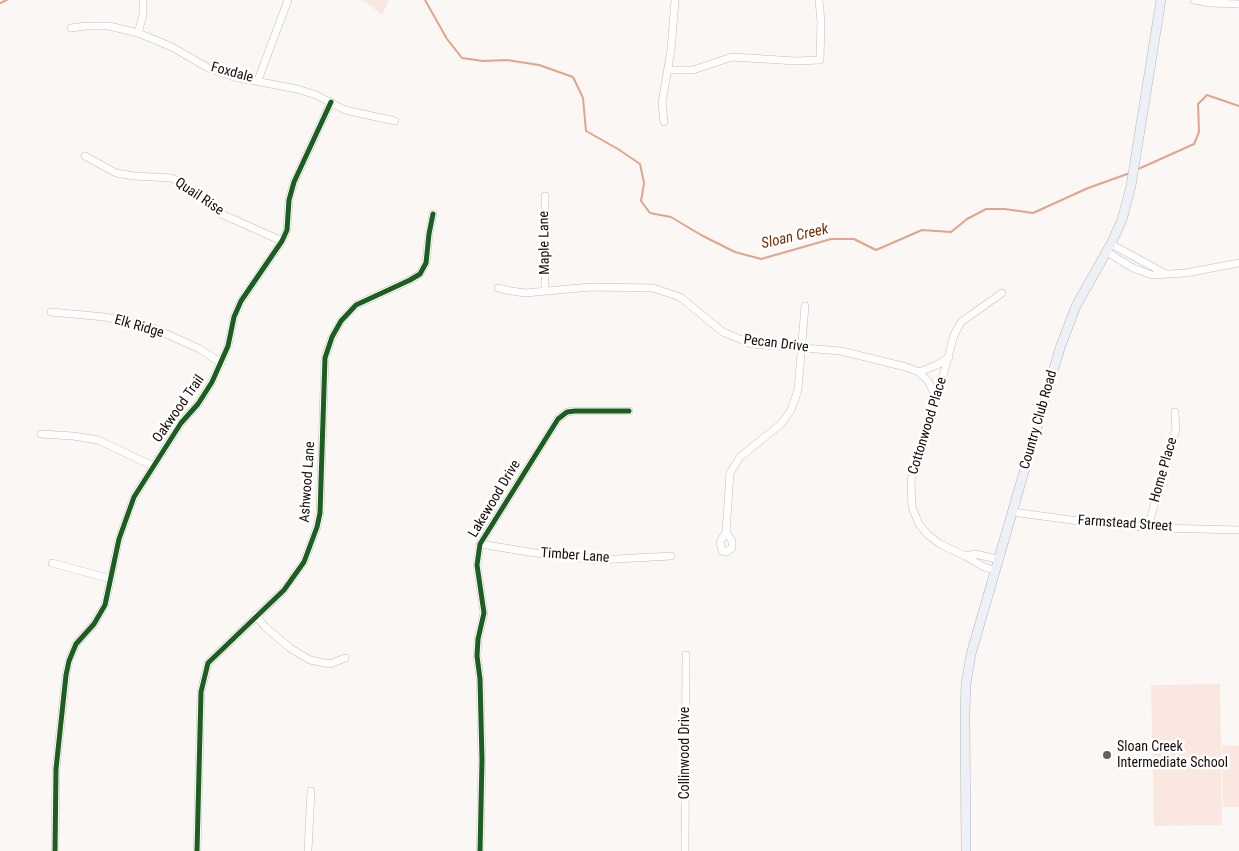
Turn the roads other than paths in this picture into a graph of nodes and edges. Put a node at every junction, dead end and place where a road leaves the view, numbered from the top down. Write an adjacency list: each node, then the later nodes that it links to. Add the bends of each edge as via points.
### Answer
1 (144, 0): 9 (street)
2 (288, 0): 11 (street)
3 (675, 0): 10 (street)
4 (819, 0): 10 (street, via 820,60 732,57 693,70)
5 (1161, 0): 19 (main road, Country Club Road, via 1131,186 1122,220)
6 (1194, 0): 7 (street)
7 (1239, 4)
8 (71, 28): 9 (street, Foxdale, via 108,26)
9 (138, 32): 11 (street, Foxdale, via 210,69)
10 (668, 70): 14 (street, via 662,103)
11 (258, 80): 12 (street, Foxdale, via 297,89)
12 (331, 102): 13 (street, Foxdale, via 345,110); 18 (street, Oakwood Trail, via 294,182 287,230)
13 (395, 121)
14 (664, 122)
15 (85, 156): 18 (street, Quail Rise, via 116,173 172,178 198,194 217,212)
16 (545, 196): 22 (street, Maple Lane)
17 (433, 214): 46 (street, Ashwood Lane, via 426,263 420,274 356,306 341,321 332,337 325,358 321,500 317,527 304,562 294,578)
18 (282, 241): 28 (street, Oakwood Trail, via 241,301)
19 (1109, 248): 20 (street, via 1133,268 1152,274 1186,273); 35 (main road, Country Club Road, via 1076,306 1060,348)
20 (1239, 263)
21 (498, 288): 22 (street, Pecan Drive, via 525,293)
22 (546, 290): 26 (street, Pecan Drive, via 653,288 680,297 723,332 738,339 752,344)
23 (1002, 293): 27 (street, Cottonwood Place, via 961,322)
24 (805, 306): 26 (street)
25 (51, 312): 28 (street, Elk Ridge, via 105,317 151,327 200,349)
26 (802, 348): 29 (street, Pecan Drive, via 841,351); 38 (street, via 798,390 791,410 781,424 740,457 730,473)
27 (949, 357): 29 (street); 30 (street, Cottonwood Place)
28 (221, 363): 34 (street, Oakwood Trail, via 204,395)
29 (918, 372): 30 (street, via 928,381)
30 (937, 399): 41 (street, Cottonwood Place, via 911,480 912,506 928,536)
31 (629, 411): 39 (street, Lakewood Drive, via 575,411 567,412 558,419)
32 (1175, 412): 36 (street, Home Place, via 1176,426)
33 (41, 434): 34 (street, via 98,440)
34 (153, 466): 45 (street, Oakwood Trail, via 126,517)
35 (1012, 512): 36 (street, Farmstead Street); 42 (main road, Country Club Road)
36 (1148, 527): 37 (street, Farmstead Street)
37 (1239, 530)
38 (726, 532)
39 (480, 544): 40 (street, Timber Lane, via 598,560); 53 (street, Lakewood Drive, via 477,565 484,613 477,656 482,760)
40 (670, 556)
41 (965, 556): 42 (street, Cottonwood Place, via 975,554); 44 (street, Cottonwood Place)
42 (997, 559): 44 (main road, Country Club Road)
43 (52, 563): 45 (street)
44 (994, 570): 55 (main road, Country Club Road, via 970,654 966,684)
45 (111, 579): 50 (street, Oakwood Trail, via 103,609 76,644 66,668 54,789)
46 (256, 615): 48 (street, via 290,648 310,660 330,664); 51 (street, Ashwood Lane, via 208,663 204,675 200,692)
47 (686, 655): 54 (street, Collinwood Drive)
48 (345, 658)
49 (311, 791): 52 (street)
50 (55, 851)
51 (197, 851)
52 (308, 851)
53 (480, 851)
54 (685, 851)
55 (966, 851)

